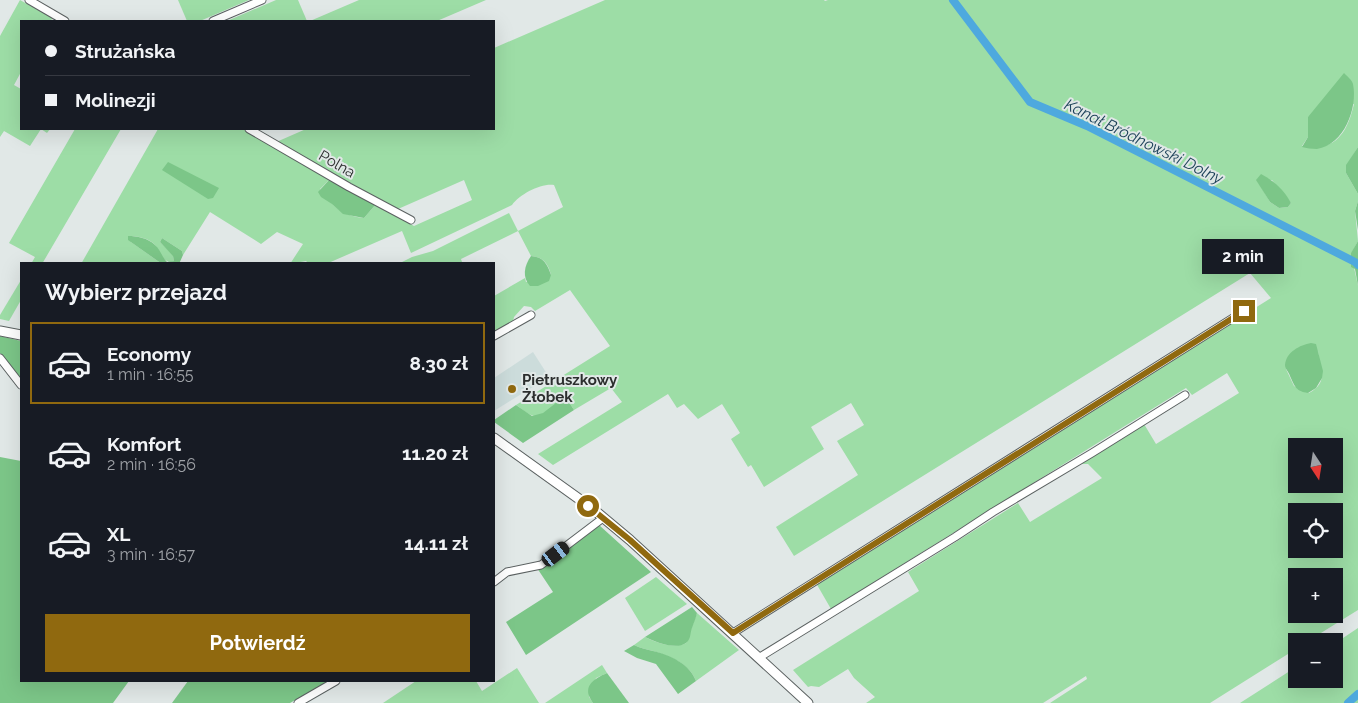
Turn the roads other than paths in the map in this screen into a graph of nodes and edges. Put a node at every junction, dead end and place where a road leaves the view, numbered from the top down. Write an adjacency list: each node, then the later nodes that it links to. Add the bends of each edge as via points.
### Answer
1 (29, 0): 3 (street)
2 (262, 0): 4 (street)
3 (64, 20)
4 (215, 20)
5 (251, 130): 6 (street, Polna)
6 (411, 220)
7 (1244, 311): 18 (street)
8 (531, 315): 10 (street)
9 (0, 331): 11 (main road)
10 (495, 335)
11 (20, 336)
12 (0, 358): 13 (street)
13 (20, 384)
14 (1185, 395): 19 (street)
15 (495, 439): 16 (main road)
16 (603, 518): 17 (street, via 541,565 507,572); 18 (main road)
17 (495, 581)
18 (733, 633): 19 (main road)
19 (760, 657): 22 (main road)
20 (334, 682): 21 (street)
21 (298, 703)
22 (808, 703)

